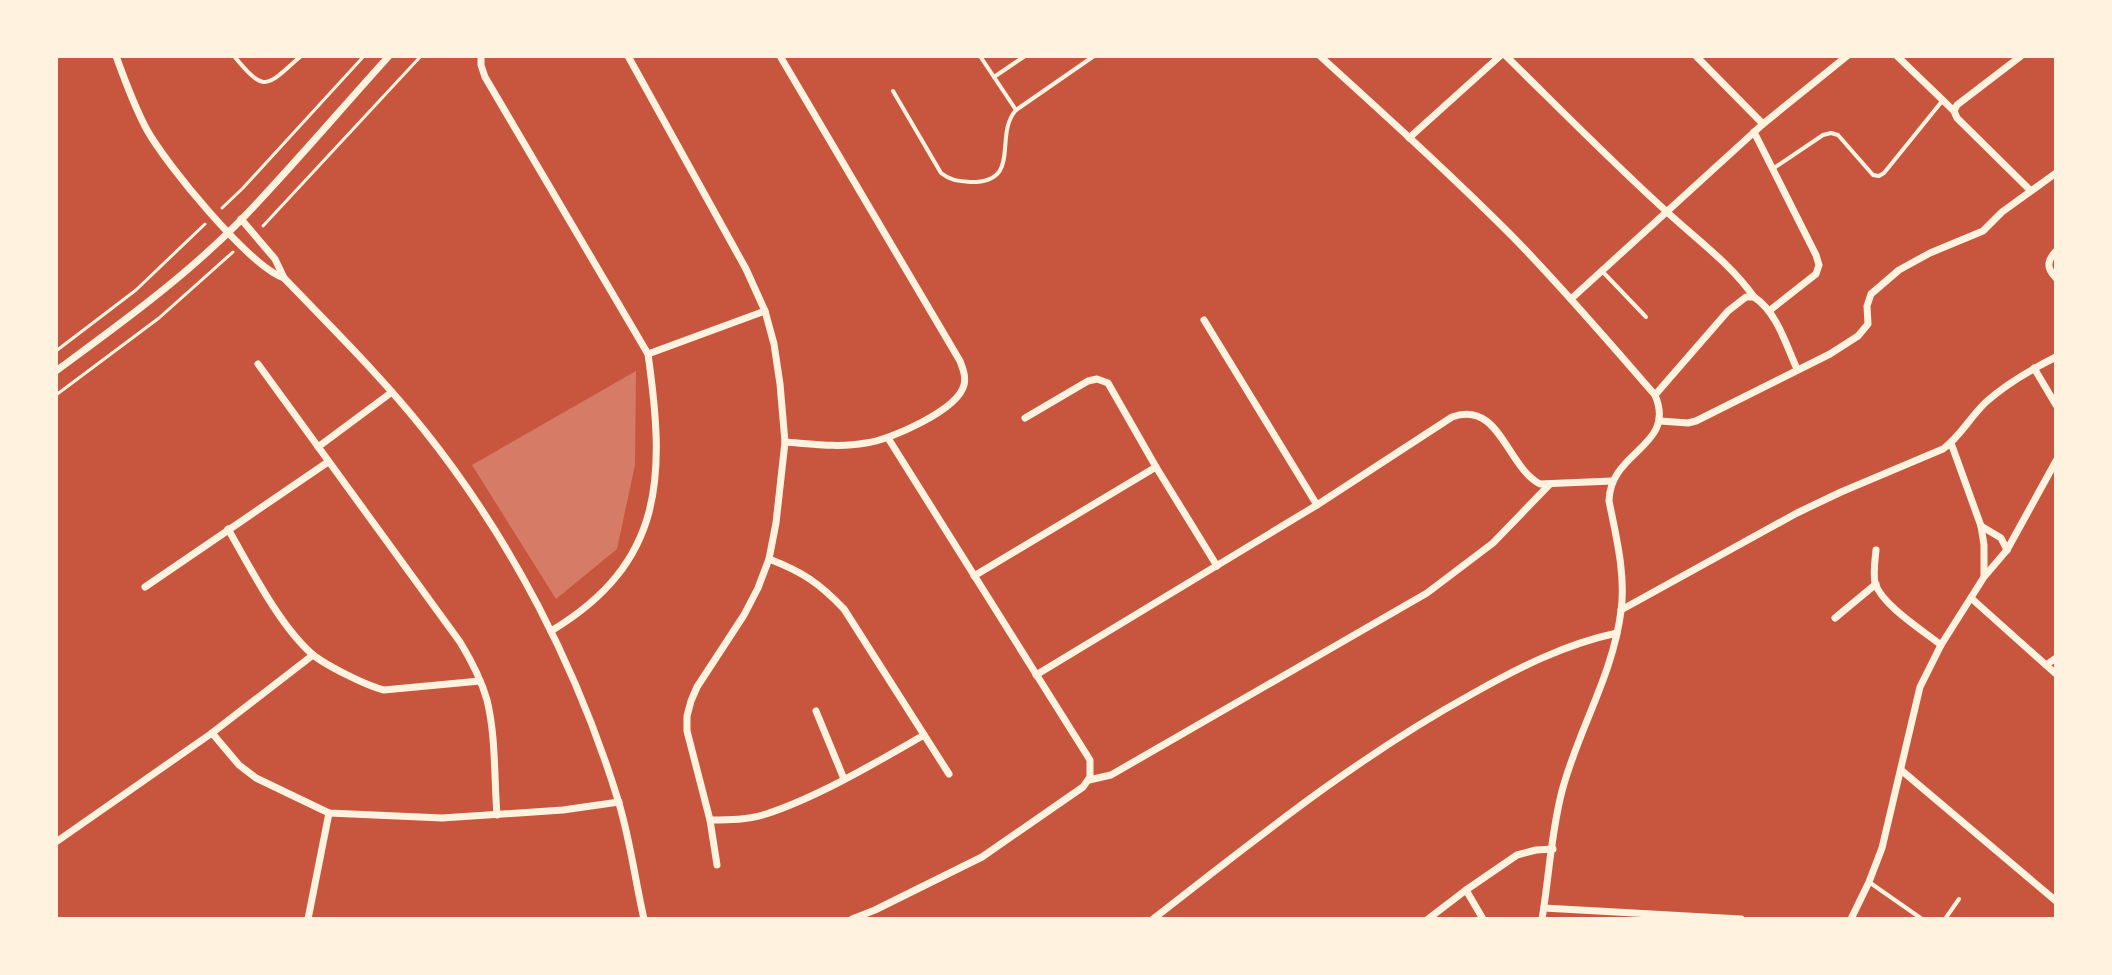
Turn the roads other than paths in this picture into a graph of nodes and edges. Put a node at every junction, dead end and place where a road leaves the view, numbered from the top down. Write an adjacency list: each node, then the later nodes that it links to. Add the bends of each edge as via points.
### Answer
1 (116, 56): 30 (street, via 148,132)
2 (234, 56): 3 (lane, via 252,78 266,83)
3 (301, 56)
4 (389, 56): 29 (street)
5 (481, 56): 41 (street, via 485,77)
6 (628, 56): 37 (street)
7 (780, 56): 52 (street, via 965,372 961,394 953,402)
8 (980, 56): 17 (lane)
9 (1025, 56): 17 (lane)
10 (1094, 56): 20 (lane)
11 (1320, 56): 24 (street)
12 (1503, 56): 24 (street); 28 (street)
13 (1696, 56): 22 (street)
14 (1847, 56): 22 (street)
15 (1897, 56): 19 (street)
16 (2021, 56): 21 (street)
17 (994, 77): 20 (lane)
18 (893, 91): 20 (lane, via 941,173 955,181 983,181 1000,171 1006,128)
19 (1943, 100): 21 (street); 25 (lane, via 1879,176 1831,133)
20 (1016, 110)
21 (1954, 111): 27 (street)
22 (1763, 124): 23 (street)
23 (1754, 132): 25 (street); 28 (street)
24 (1409, 138): 36 (street)
25 (1773, 169): 38 (street, via 1819,265 1816,274)
26 (2056, 173): 27 (street)
27 (2030, 190): 45 (street, via 1983,231 1899,270 1871,294 1867,328)
28 (1667, 212): 32 (street); 35 (street, via 1730,267)
29 (241, 219): 30 (street); 33 (street)
30 (227, 232): 33 (street, via 266,270); 46 (street, via 130,317)
31 (2056, 251): 34 (street, via 2048,265)
32 (1602, 271): 36 (street); 39 (lane)
33 (284, 278): 47 (street)
34 (2056, 278)
35 (1754, 297): 38 (street); 48 (street, via 1728,311)
36 (1571, 299): 48 (street)
37 (765, 311): 41 (street); 53 (street)
38 (1769, 311): 45 (street)
39 (1646, 317)
40 (1204, 320): 61 (street)
41 (648, 354): 75 (street, via 658,446 654,494 641,537 604,592)
42 (2056, 357): 44 (street)
43 (258, 364): 55 (street)
44 (2034, 368): 49 (street); 54 (street, via 1986,402)
45 (1797, 369): 51 (street, via 1696,421)
46 (56, 371)
47 (392, 392): 55 (street); 75 (street, via 486,515)
48 (1655, 395): 51 (street)
49 (2056, 405)
50 (1025, 418): 58 (street, via 1088,381 1108,383)
51 (1660, 421): 59 (street)
52 (888, 438): 53 (street, via 848,446); 68 (street)
53 (785, 442): 66 (street)
54 (1951, 443): 62 (street); 73 (street, via 1797,513)
55 (318, 447): 57 (street)
56 (2056, 461): 65 (street)
57 (328, 462): 63 (street); 83 (street, via 460,642)
58 (1156, 467): 67 (street); 68 (street)
59 (1612, 481): 60 (street); 73 (street, via 1609,501 1622,581)
60 (1550, 484): 61 (street, via 1530,478 1492,424 1470,413 1452,417); 90 (street, via 1493,543 1427,593 1111,775)
61 (1317, 505): 67 (street)
62 (1981, 526): 65 (street, via 2001,538); 69 (street)
63 (228, 529): 71 (street); 78 (street, via 277,611)
64 (1876, 550): 70 (street)
65 (2007, 550): 69 (street)
66 (769, 559): 86 (street, via 823,587 844,609); 94 (street, via 744,615 697,687 687,716)
67 (1217, 566): 82 (street)
68 (974, 576): 82 (street)
69 (1984, 577): 72 (street)
70 (1876, 584): 74 (street); 77 (street, via 1887,601)
71 (145, 587)
72 (1971, 598): 77 (street); 80 (street)
73 (1621, 610): 76 (street)
74 (1835, 618)
75 (551, 631): 91 (street, via 588,712)
76 (1617, 633): 96 (street, via 1563,789); 106 (street, via 1550,653 1449,706 1309,798)
77 (1941, 645): 87 (street, via 1920,687)
78 (313, 655): 83 (street, via 384,690); 85 (street)
79 (2056, 658): 80 (street)
80 (2046, 665): 81 (street)
81 (2056, 674)
82 (1036, 675): 90 (street, via 1090,760)
83 (480, 681): 93 (street, via 491,720)
84 (816, 711): 89 (street)
85 (212, 733): 92 (street, via 256,778); 95 (street)
86 (924, 735): 88 (street); 89 (street)
87 (1901, 770): 98 (street); 101 (street)
88 (949, 774)
89 (844, 779): 94 (street, via 764,814)
90 (1089, 780): 105 (street, via 982,857)
91 (619, 802): 93 (street); 104 (street)
92 (329, 813): 93 (street); 103 (street)
93 (497, 815)
94 (710, 820): 97 (street)
95 (56, 842)
96 (1553, 849): 99 (street, via 1517,855); 102 (street)
97 (717, 865)
98 (1869, 882): 111 (street); 112 (lane)
99 (1466, 890): 107 (street); 108 (street)
100 (1959, 899): 113 (lane)
101 (2056, 901)
102 (1544, 908): 109 (street); 110 (street)
103 (308, 919)
104 (644, 919)
105 (852, 919)
106 (1153, 919)
107 (1428, 919)
108 (1483, 919)
109 (1542, 919)
110 (1741, 919)
111 (1851, 919)
112 (1922, 919)
113 (1945, 919)

